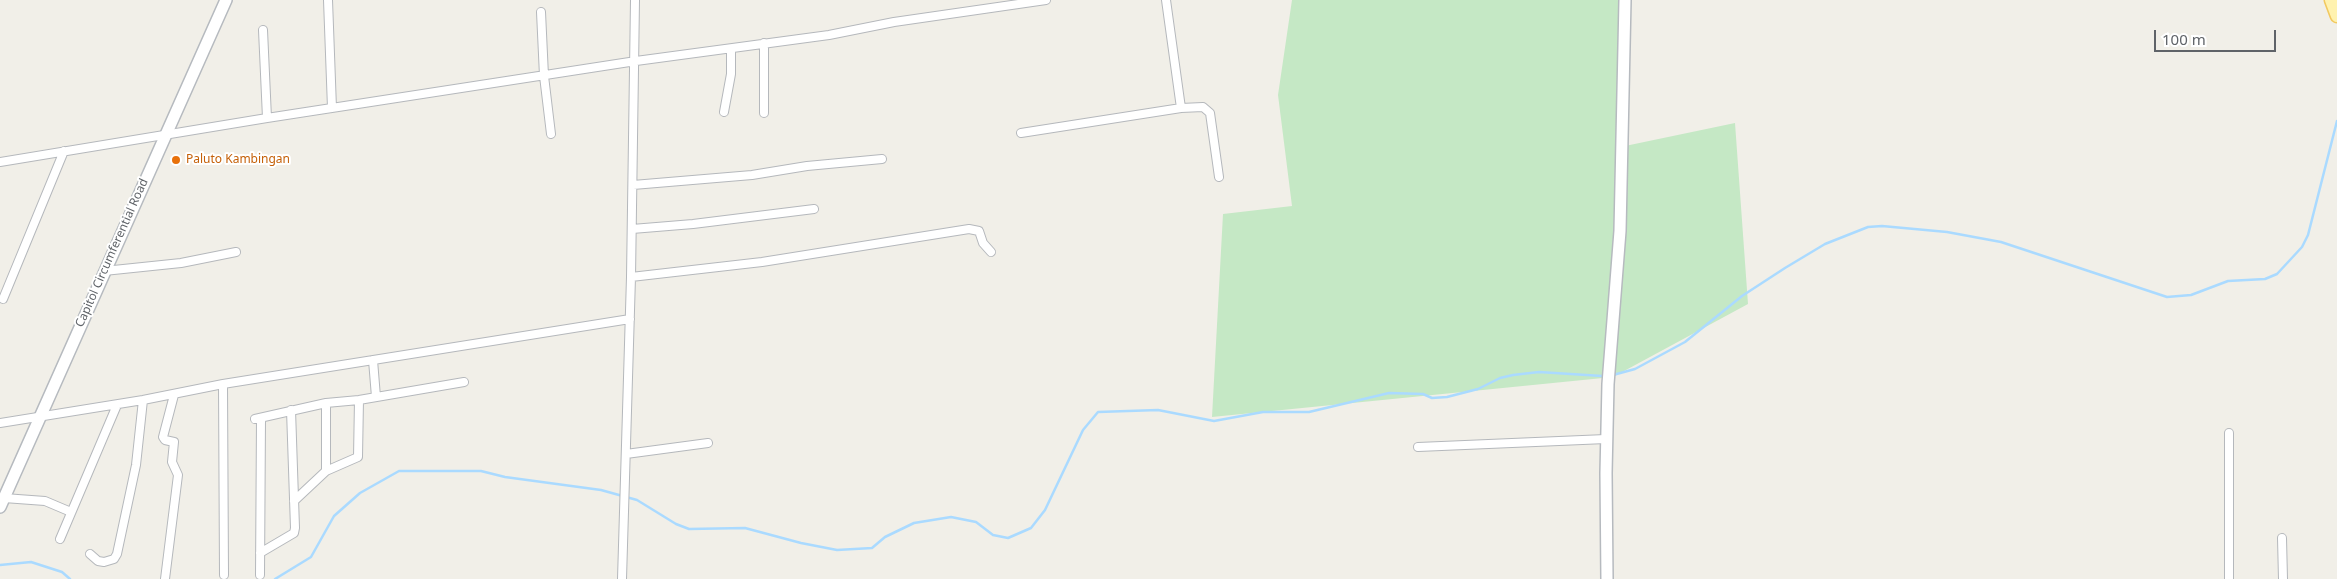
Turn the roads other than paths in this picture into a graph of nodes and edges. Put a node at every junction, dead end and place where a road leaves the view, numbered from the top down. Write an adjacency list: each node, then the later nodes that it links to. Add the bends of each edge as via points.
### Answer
1 (226, 0): 21 (street, Capitol Circumferential Road)
2 (328, 0): 15 (street)
3 (635, 0): 13 (street)
4 (1046, 0): 11 (street)
5 (1166, 0): 16 (street)
6 (1625, 0): 49 (street, via 1620,231)
7 (2331, 0): 9 (main road)
8 (541, 12): 14 (street)
9 (2337, 16)
10 (263, 30): 19 (street)
11 (764, 44): 12 (street); 18 (street)
12 (731, 49): 13 (street); 17 (street, via 731,74)
13 (636, 61): 14 (street); 27 (street)
14 (544, 76): 15 (street); 22 (street)
15 (332, 108): 19 (street)
16 (1180, 108): 20 (street); 26 (street, via 1203,107 1210,113)
17 (724, 112)
18 (764, 113)
19 (267, 118): 21 (street)
20 (1021, 133)
21 (166, 134): 23 (street); 32 (street, Capitol Circumferential Road)
22 (551, 134)
23 (64, 151): 25 (street); 34 (street)
24 (882, 159): 27 (street)
25 (0, 162)
26 (1219, 177)
27 (633, 185): 29 (street)
28 (814, 209): 29 (street)
29 (632, 229): 33 (street)
30 (236, 252): 32 (street, via 181,263)
31 (991, 252): 33 (street, via 978,231 969,230 753,264)
32 (104, 271): 46 (street, Capitol Circumferential Road)
33 (631, 277): 35 (street)
34 (3, 299)
35 (630, 319): 36 (street); 52 (street)
36 (373, 360): 38 (street); 40 (street)
37 (464, 382): 40 (street)
38 (223, 384): 39 (street); 61 (street)
39 (174, 395): 41 (street); 63 (street, via 163,437 174,442 172,462 178,474)
40 (376, 397): 42 (street)
41 (143, 400): 44 (street); 60 (street, via 136,465 117,554 114,559 104,562)
42 (359, 400): 43 (street); 53 (street, via 358,457)
43 (326, 403): 45 (street); 53 (street)
44 (117, 405): 46 (street); 56 (street)
45 (291, 410): 54 (street); 59 (street, via 258,419)
46 (40, 416): 47 (street); 55 (street, Capitol Circumferential Road)
47 (0, 423)
48 (2229, 433): 66 (street)
49 (1606, 439): 51 (street); 65 (street)
50 (708, 443): 52 (street)
51 (1418, 447)
52 (626, 454): 64 (street)
53 (326, 471): 54 (street)
54 (294, 501): 59 (street, via 294,533)
55 (2, 503): 56 (street, via 45,501)
56 (71, 512): 58 (street)
57 (2282, 538): 67 (street)
58 (60, 539)
59 (260, 553): 62 (street)
60 (90, 554)
61 (224, 575)
62 (260, 575)
63 (166, 579)
64 (622, 579)
65 (1607, 579)
66 (2229, 579)
67 (2283, 579)

